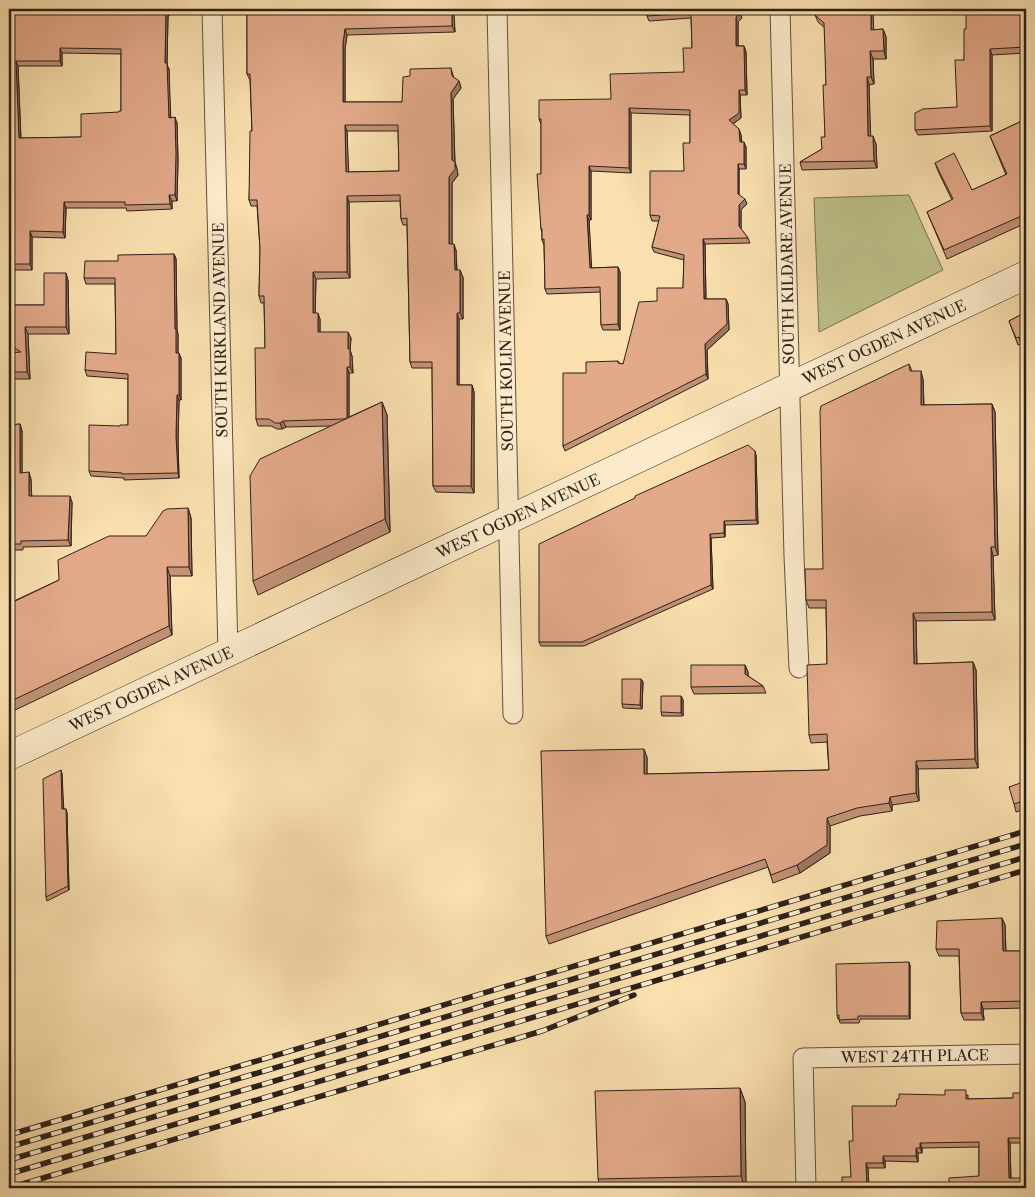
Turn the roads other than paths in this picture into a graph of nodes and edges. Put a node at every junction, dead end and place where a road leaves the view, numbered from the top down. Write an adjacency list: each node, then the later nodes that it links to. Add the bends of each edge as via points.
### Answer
1 (212, 9): 7 (street, SOUTH KIRKLAND AVENUE)
2 (497, 9): 6 (street, SOUTH KOLIN AVENUE)
3 (780, 9): 5 (street, SOUTH KILDARE AVENUE)
4 (1026, 275): 5 (main road, WEST OGDEN AVENUE)
5 (790, 387): 6 (main road, WEST OGDEN AVENUE); 8 (street, SOUTH KILDARE AVENUE)
6 (510, 519): 7 (main road, WEST OGDEN AVENUE); 9 (street, SOUTH KOLIN AVENUE)
7 (228, 652): 10 (main road, WEST OGDEN AVENUE)
8 (799, 668)
9 (513, 714)
10 (9, 756)
11 (1026, 1054): 12 (street, WEST 24TH PLACE, via 803,1058)
12 (806, 1188)

